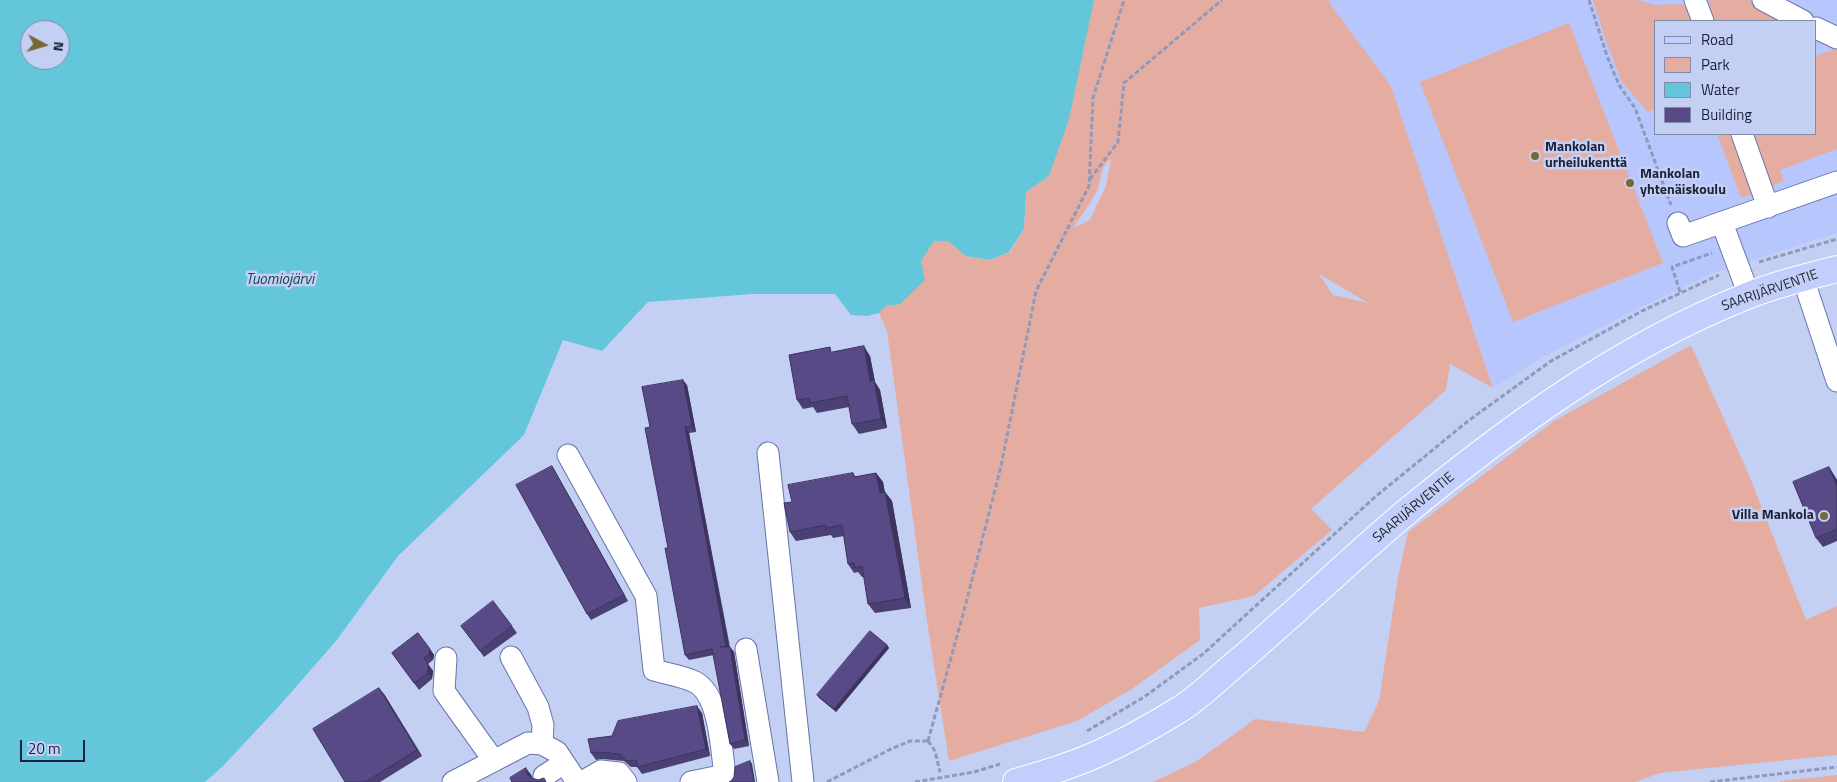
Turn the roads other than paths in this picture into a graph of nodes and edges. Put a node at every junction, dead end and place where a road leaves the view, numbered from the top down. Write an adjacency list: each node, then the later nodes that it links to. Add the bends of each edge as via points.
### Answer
1 (1695, 0): 3 (street)
2 (1763, 0): 4 (street)
3 (1703, 20)
4 (1801, 20)
5 (1817, 28): 6 (street)
6 (1837, 38)
7 (1742, 135): 9 (street)
8 (1837, 182): 9 (street)
9 (1768, 207): 11 (street)
10 (1678, 223): 11 (street, via 1683,236)
11 (1722, 223): 14 (street)
12 (1837, 269): 13 (main road, SAARIJÄRVENTIE)
13 (1802, 278): 14 (main road, SAARIJÄRVENTIE); 15 (street)
14 (1750, 295): 32 (main road, SAARIJÄRVENTIE, via 1662,336 1595,374 1498,439 1403,515 1180,710 1105,751)
15 (1837, 381)
16 (768, 453): 31 (street)
17 (568, 455): 29 (street, via 646,596 654,670 696,682 714,707 725,775)
18 (746, 648): 30 (street, via 758,753)
19 (511, 657): 21 (street, via 538,707 543,726)
20 (446, 658): 22 (street, via 444,691)
21 (542, 744): 22 (street, via 528,743); 23 (street, via 557,752)
22 (494, 762): 25 (street)
23 (564, 763): 24 (street); 26 (street)
24 (544, 776)
25 (455, 782)
26 (577, 782)
27 (582, 782): 28 (street, via 601,771 619,773)
28 (626, 782)
29 (691, 782)
30 (768, 782)
31 (803, 782)
32 (1016, 782)

